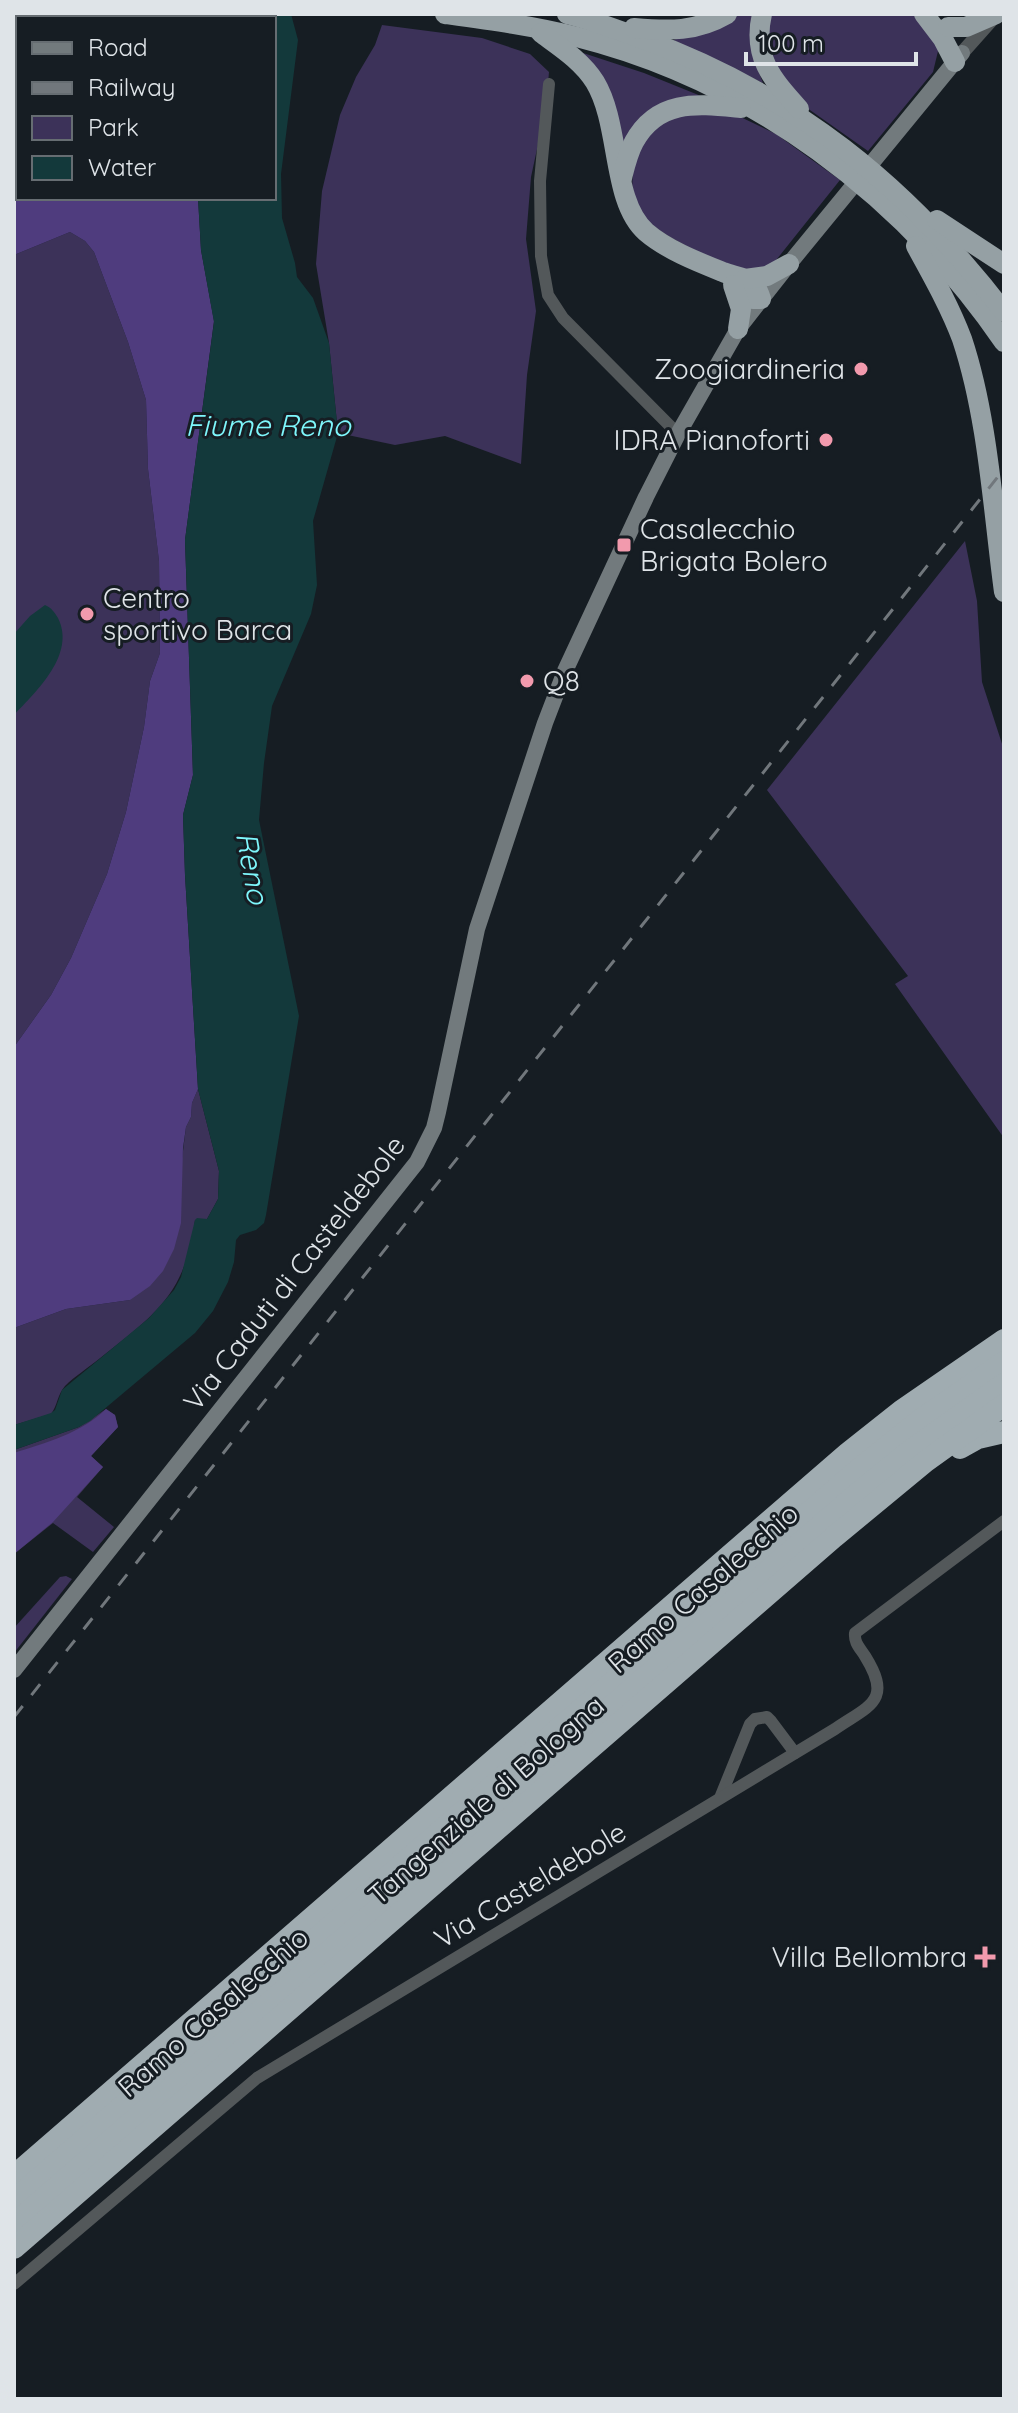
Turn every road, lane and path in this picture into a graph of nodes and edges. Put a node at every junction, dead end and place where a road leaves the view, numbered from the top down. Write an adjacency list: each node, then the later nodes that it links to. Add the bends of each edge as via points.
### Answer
1 (15, 14): 8 (street)
2 (445, 14): 11 (highway)
3 (567, 14): 9 (highway)
4 (727, 14): 9 (highway, via 685,30)
5 (762, 14): 15 (highway, via 759,40 767,71)
6 (996, 14): 10 (highway, via 966,27); 12 (street)
7 (925, 15): 10 (highway); 12 (highway)
8 (14, 20)
9 (614, 27): 15 (highway, via 727,75)
10 (948, 27): 12 (highway, via 960,39)
11 (534, 28): 14 (highway, via 636,56); 16 (highway, via 593,79 607,108)
12 (958, 58): 19 (main road, Via Caduti di Casteldebole)
13 (549, 84): 26 (street, via 540,181 541,256 548,295 563,318)
14 (753, 109): 16 (highway, via 697,104 659,115 634,142); 18 (highway, via 853,176)
15 (813, 126): 17 (highway)
16 (622, 178): 21 (highway, via 630,210 642,229)
17 (903, 197): 20 (highway); 23 (highway)
18 (903, 221): 25 (highway); 27 (highway, via 946,300 970,366)
19 (789, 264): 21 (highway); 22 (main road, Via Caduti di Casteldebole)
20 (1004, 264)
21 (740, 284): 22 (highway, via 754,285); 24 (highway)
22 (761, 299): 24 (main road, Via Caduti di Casteldebole)
23 (1004, 312)
24 (738, 329): 26 (main road, Via Caduti di Casteldebole)
25 (1004, 342)
26 (678, 434): 37 (main road, Via Caduti di Casteldebole, via 565,671 484,907 431,1136 417,1162)
27 (1004, 592)
28 (1004, 1322): 33 (highway, via 939,1372)
29 (1004, 1340): 33 (highway, Tangenziale di Bologna)
30 (1004, 1362): 41 (highway, Ramo Casalecchio, via 859,1469)
31 (1004, 1384): 42 (highway, Ramo Casalecchio, via 858,1493)
32 (1004, 1405): 36 (highway, Tangenziale di Bologna)
33 (901, 1411): 40 (highway, Tangenziale di Bologna)
34 (1004, 1432): 36 (highway, via 955,1451)
35 (1004, 1521): 38 (street, Via Casteldebole, via 855,1633 879,1686 874,1702)
36 (834, 1537): 43 (highway, Tangenziale di Bologna)
37 (14, 1670)
38 (795, 1753): 39 (street, Via Casteldebole); 39 (street, via 767,1717 755,1719)
39 (720, 1798): 44 (street, Via Casteldebole, via 257,2078)
40 (14, 2176)
41 (14, 2200)
42 (14, 2224)
43 (14, 2248)
44 (14, 2284)

